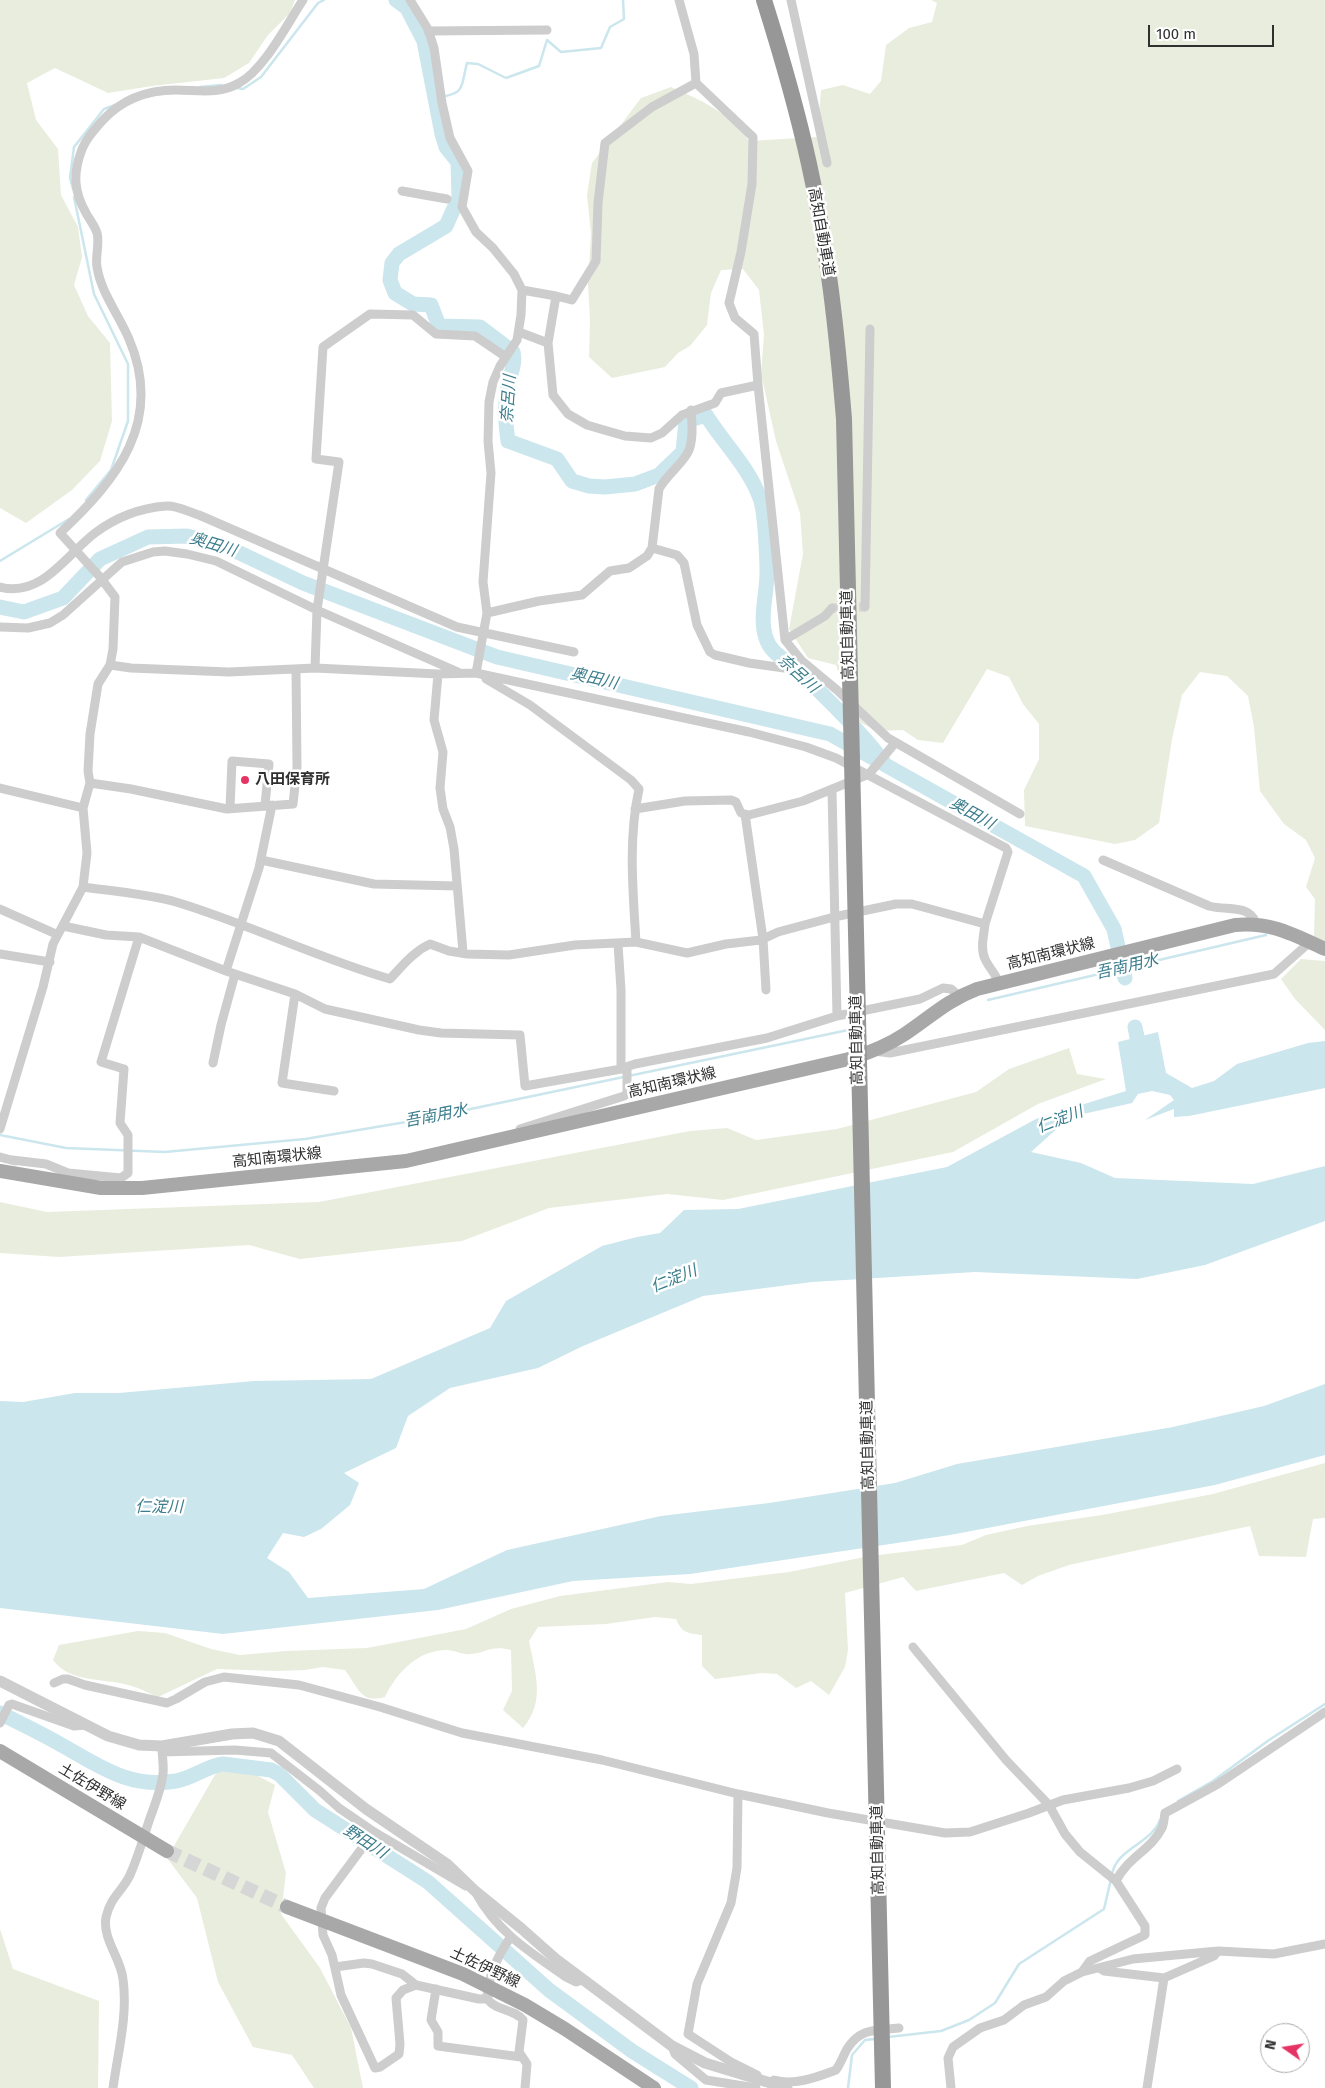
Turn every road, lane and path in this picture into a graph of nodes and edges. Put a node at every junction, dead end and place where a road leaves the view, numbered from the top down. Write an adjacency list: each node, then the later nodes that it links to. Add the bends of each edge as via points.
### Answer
1 (303, 0): 21 (street, via 271,50 249,77 222,90 146,93 125,102 92,132 82,149 75,170 77,192 97,233 97,266 104,289 137,360 141,397 137,430 123,462 85,509 60,533)
2 (410, 0): 7 (street)
3 (679, 0): 8 (street, via 694,54)
4 (764, 0): 127 (highway, 高知自動車道, via 809,166 829,277 844,420)
5 (791, 0): 9 (street)
6 (547, 30): 7 (street)
7 (428, 31): 12 (street, via 450,138 468,172 462,207 464,213 476,232 514,274)
8 (696, 83): 13 (street, via 652,107 604,142 596,261 572,300); 18 (street, via 753,137 752,184 730,303 735,318 754,334)
9 (827, 162)
10 (402, 191): 11 (street)
11 (447, 199)
12 (522, 290): 13 (street); 15 (street)
13 (556, 296): 16 (street)
14 (870, 328): 25 (street)
15 (518, 336): 16 (street); 17 (street)
16 (548, 343): 19 (street, via 553,395 568,414 588,425 625,436 650,438 662,433)
17 (507, 355): 22 (street, via 475,336 436,334 412,315 370,314 323,347 316,459 339,462); 28 (street, via 492,382 489,402 491,473 483,582)
18 (758, 386): 19 (street, via 721,393 715,404); 31 (street)
19 (691, 410): 20 (street, via 688,453 659,489)
20 (652, 548): 28 (street, via 647,556 629,568 610,571 582,595); 33 (street, via 676,555 684,563 697,624 710,652 749,663 784,668)
21 (77, 553): 22 (street, via 96,532 128,513 167,506 199,515); 23 (street); 24 (street, via 47,578 24,588)
22 (323, 572): 27 (street); 30 (street)
23 (101, 579): 27 (street, via 122,562 165,551 216,561); 29 (street, via 50,623 28,628); 34 (street, via 115,597)
24 (0, 587)
25 (865, 607)
26 (832, 608): 31 (street)
27 (317, 610): 35 (street); 38 (street)
28 (487, 613): 30 (street)
29 (0, 627)
30 (483, 638): 32 (street); 36 (street)
31 (785, 640): 33 (street)
32 (574, 652)
33 (802, 661): 41 (street)
34 (110, 665): 37 (street, via 219,671); 44 (street, via 98,684 90,734)
35 (315, 668): 37 (street); 39 (street)
36 (476, 669): 38 (street); 43 (street, via 781,740 836,758); 50 (street, via 631,780 639,789)
37 (296, 670): 47 (street, via 297,767 293,804)
38 (460, 673): 39 (street)
39 (438, 674): 55 (street, via 434,720 443,752 440,788 450,827)
40 (845, 713): 41 (street)
41 (862, 714): 42 (street)
42 (895, 743): 43 (street); 52 (street)
43 (869, 774): 46 (street); 60 (street, via 1006,848 1008,852)
44 (90, 784): 48 (street); 49 (street)
45 (0, 788): 48 (street)
46 (832, 790): 51 (street, via 803,801); 58 (street)
47 (269, 805): 49 (street); 49 (street, via 269,764 232,761); 53 (street)
48 (83, 808): 56 (street, via 87,853)
49 (230, 808)
50 (635, 809): 51 (street, via 685,801 731,800); 66 (street, via 632,854)
51 (745, 814): 65 (street)
52 (1020, 814)
53 (261, 860): 55 (street, via 374,884); 61 (street)
54 (1103, 860): 59 (street, via 1209,906 1246,911 1253,915)
55 (458, 886): 70 (street)
56 (82, 887): 61 (street, via 174,902); 62 (street)
57 (0, 909): 63 (street)
58 (834, 917): 60 (street, via 896,904 912,904); 65 (street); 78 (street)
59 (1256, 923): 67 (main road, 高知南環状線, via 1282,929); 74 (main road, 高知南環状線, via 1235,925)
60 (986, 924): 74 (street, via 985,960)
61 (242, 925): 70 (street, via 311,953 390,979 413,954 430,944); 73 (street)
62 (63, 926): 63 (street); 64 (street, via 106,935)
63 (56, 934): 72 (street)
64 (139, 937): 73 (street); 86 (street, via 101,1062 124,1069 120,1123 128,1135 128,1173 121,1178 68,1173 46,1164)
65 (763, 939): 66 (street, via 687,953); 75 (street)
66 (636, 942): 68 (street)
67 (1310, 942): 69 (main road, 高知南環状線); 79 (street, via 1274,974 890,1053)
68 (618, 944): 70 (street, via 575,945 509,955); 81 (street)
69 (1325, 948)
70 (463, 952)
71 (0, 954): 72 (street)
72 (50, 962): 83 (street)
73 (231, 973): 76 (street); 80 (street)
74 (999, 984): 77 (main road, 高知南環状線)
75 (766, 990)
76 (294, 994): 81 (street, via 325,1009 419,1030 520,1035 525,1086); 82 (street, via 282,1083)
77 (959, 996): 78 (street, via 944,988 920,999); 79 (main road, 高知南環状線, via 907,1033)
78 (837, 1016): 81 (street, via 768,1038)
79 (874, 1051): 84 (main road, 高知南環状線)
80 (213, 1063)
81 (626, 1068): 84 (street, via 627,1094)
82 (334, 1090)
83 (1, 1127)
84 (443, 1154): 88 (main road, 高知南環状線, via 406,1161 142,1188 101,1188)
85 (0, 1157): 86 (street)
86 (12, 1160): 88 (street, via 49,1172)
87 (0, 1171): 88 (main road, 高知南環状線)
88 (60, 1182)
89 (913, 1647): 99 (street, via 1006,1760)
90 (0, 1681): 94 (street)
91 (54, 1684): 98 (street, via 68,1679 167,1703 205,1682 224,1677 299,1684 462,1733 602,1760)
92 (1325, 1712): 103 (street, via 1218,1784 1165,1813 1158,1834 1124,1866)
93 (3, 1717): 94 (street, via 12,1704 74,1726)
94 (84, 1725): 95 (street, via 127,1743)
95 (162, 1749): 100 (street, via 271,1753); 101 (street, via 160,1789); 104 (street, via 232,1734 253,1733 279,1741 366,1809 447,1864)
96 (0, 1751): 101 (main road, 土佐伊野線)
97 (1177, 1769): 99 (street, via 1129,1788)
98 (738, 1794): 99 (street, via 858,1819 945,1832 970,1832); 122 (street, via 737,1868 731,1903 697,1984 688,2034 731,2062)
99 (1049, 1805): 103 (street, via 1065,1834 1080,1852)
100 (372, 1835): 104 (street); 106 (street, via 325,1898 321,1908)
101 (144, 1838): 102 (main road, 土佐伊野線); 123 (street, via 129,1877 113,1898 106,1922 109,1940 120,1965 125,2006)
102 (167, 1851)
103 (1116, 1881): 112 (street, via 1145,1926 1144,1935 1090,1961)
104 (474, 1890): 107 (street); 114 (street)
105 (287, 1906): 106 (main road, 土佐伊野線)
106 (322, 1921): 110 (street, via 323,1935); 117 (main road, 土佐伊野線, via 463,1974)
107 (510, 1938): 114 (street, via 566,1977 576,1982); 117 (street, via 493,1968)
108 (1325, 1944): 109 (street, via 1274,1954)
109 (1218, 1951): 111 (street, via 1133,1959); 113 (street, via 1214,1956)
110 (335, 1967): 115 (street, via 372,1964 402,1974); 115 (street, via 341,1995 375,2068 398,2054 396,1998 403,1990)
111 (1097, 1967): 112 (street); 113 (street, via 1104,1971)
112 (1082, 1972): 128 (street, via 1064,1981 1046,1997 1024,2005 1004,2020 980,2028 953,2047 948,2058)
113 (1164, 1978): 129 (street)
114 (582, 1980): 119 (street)
115 (416, 1985): 116 (street)
116 (436, 1989): 117 (street, via 479,1999 485,1999); 120 (street, via 431,2020 438,2032 438,2046)
117 (489, 1990): 120 (street, via 488,2000 492,2004 522,2017); 125 (main road, 土佐伊野線, via 566,2029)
118 (900, 2028): 122 (street, via 864,2032 847,2050 836,2070)
119 (672, 2046): 121 (street, via 675,2054); 122 (street, via 705,2063)
120 (521, 2057): 124 (street, via 527,2064)
121 (704, 2084): 126 (street)
122 (782, 2086)
123 (113, 2088)
124 (525, 2088)
125 (654, 2088)
126 (756, 2088)
127 (884, 2088)
128 (951, 2088)
129 (1147, 2088)

